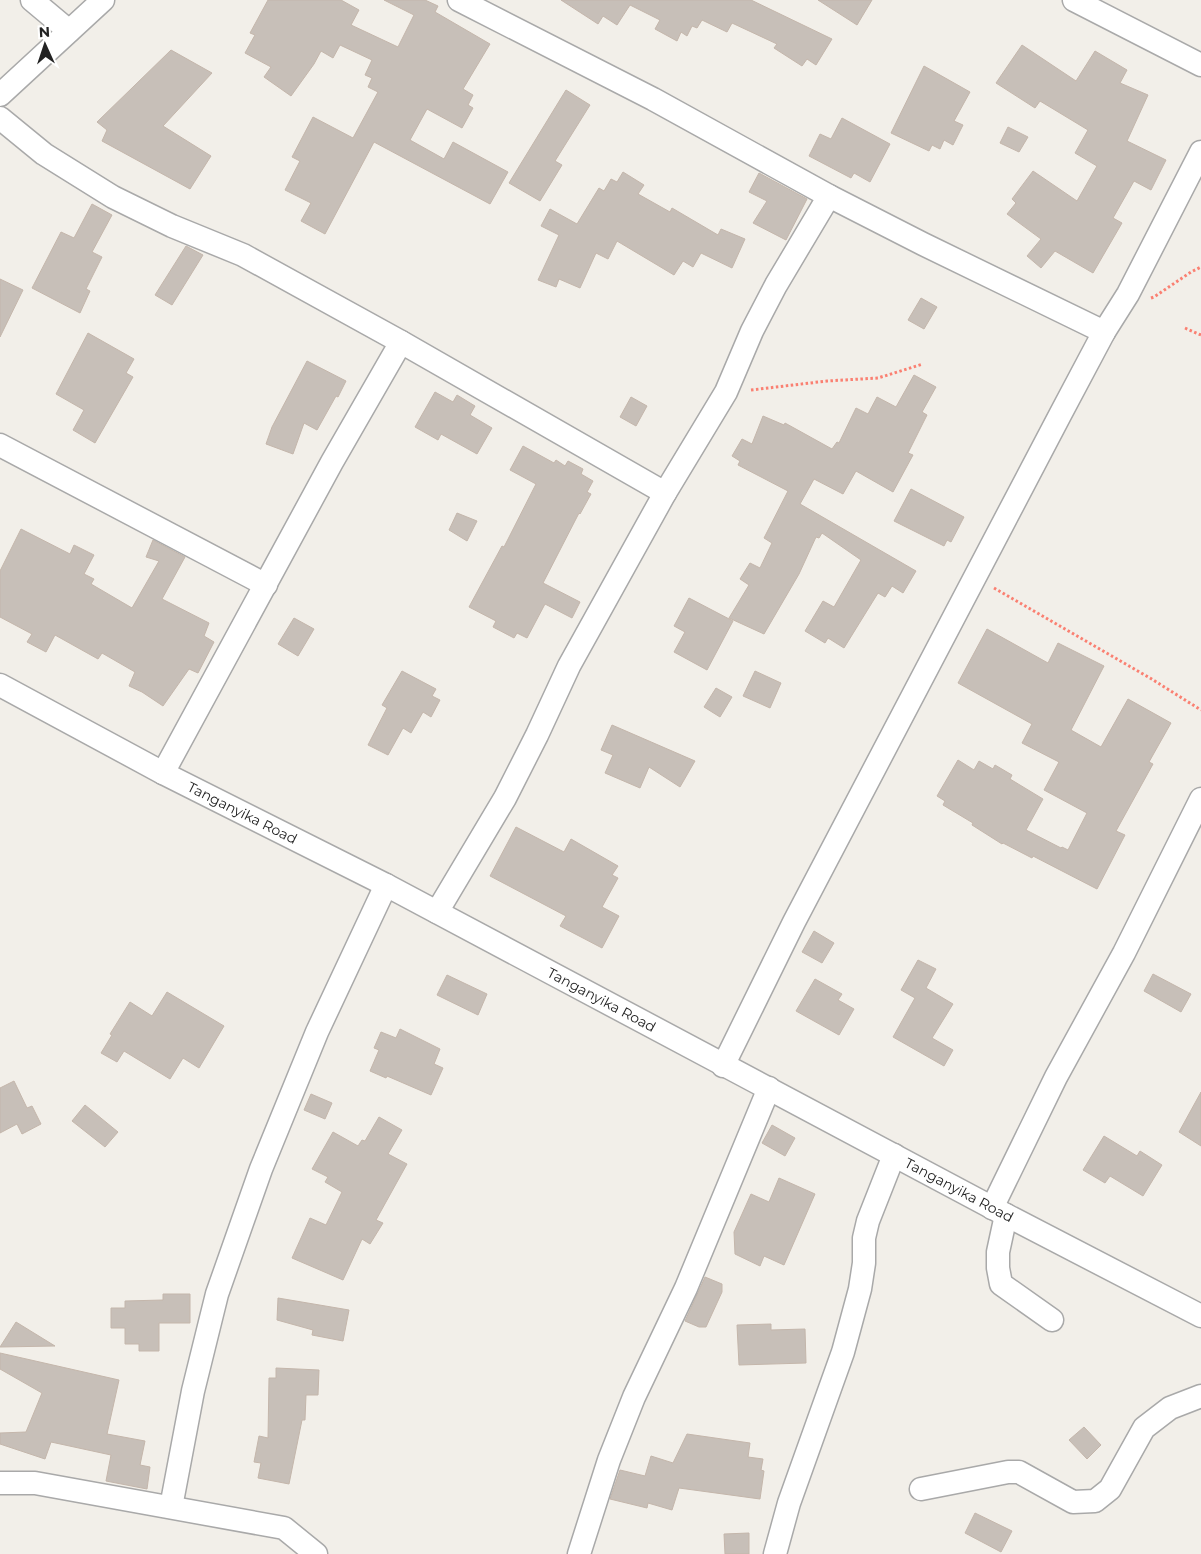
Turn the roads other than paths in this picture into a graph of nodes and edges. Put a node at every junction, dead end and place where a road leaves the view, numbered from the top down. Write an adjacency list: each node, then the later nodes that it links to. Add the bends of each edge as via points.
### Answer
1 (32, 0): 5 (street)
2 (103, 0): 5 (street)
3 (459, 0): 10 (street, via 654,99)
4 (1074, 0): 6 (street)
5 (69, 32): 7 (street)
6 (1201, 65)
7 (0, 95)
8 (0, 118): 12 (street, via 44,154 113,197 242,255)
9 (1201, 152): 11 (street, via 1128,294)
10 (828, 196): 11 (street); 14 (street, via 752,331 726,392)
11 (1104, 332): 21 (street, via 794,922)
12 (401, 342): 14 (street); 15 (street)
13 (0, 445): 15 (street)
14 (665, 493): 20 (street, via 569,666 505,798)
15 (266, 585): 17 (street)
16 (0, 685): 17 (street, Tanganyika Road)
17 (163, 773): 19 (street, Tanganyika Road)
18 (1201, 800): 24 (street, via 1124,953 1056,1077)
19 (386, 885): 20 (street, Tanganyika Road); 30 (street, via 317,1032 261,1169 217,1294 193,1392)
20 (437, 912): 21 (street, Tanganyika Road)
21 (723, 1066): 22 (street, Tanganyika Road)
22 (769, 1088): 23 (street, Tanganyika Road); 32 (street, via 686,1288 634,1397 609,1460)
23 (894, 1154): 24 (street, Tanganyika Road); 33 (street, via 868,1221 860,1290 843,1352 789,1503)
24 (999, 1212): 25 (street, Tanganyika Road); 26 (street, via 998,1268 1002,1284)
25 (1201, 1316)
26 (1052, 1320)
27 (1201, 1396): 29 (street, via 1170,1408 1144,1428 1110,1489 1095,1501 1073,1502 1019,1472)
28 (0, 1483): 30 (street, via 35,1483)
29 (921, 1489)
30 (171, 1507): 31 (street, via 284,1528)
31 (316, 1554)
32 (579, 1554)
33 (775, 1554)

